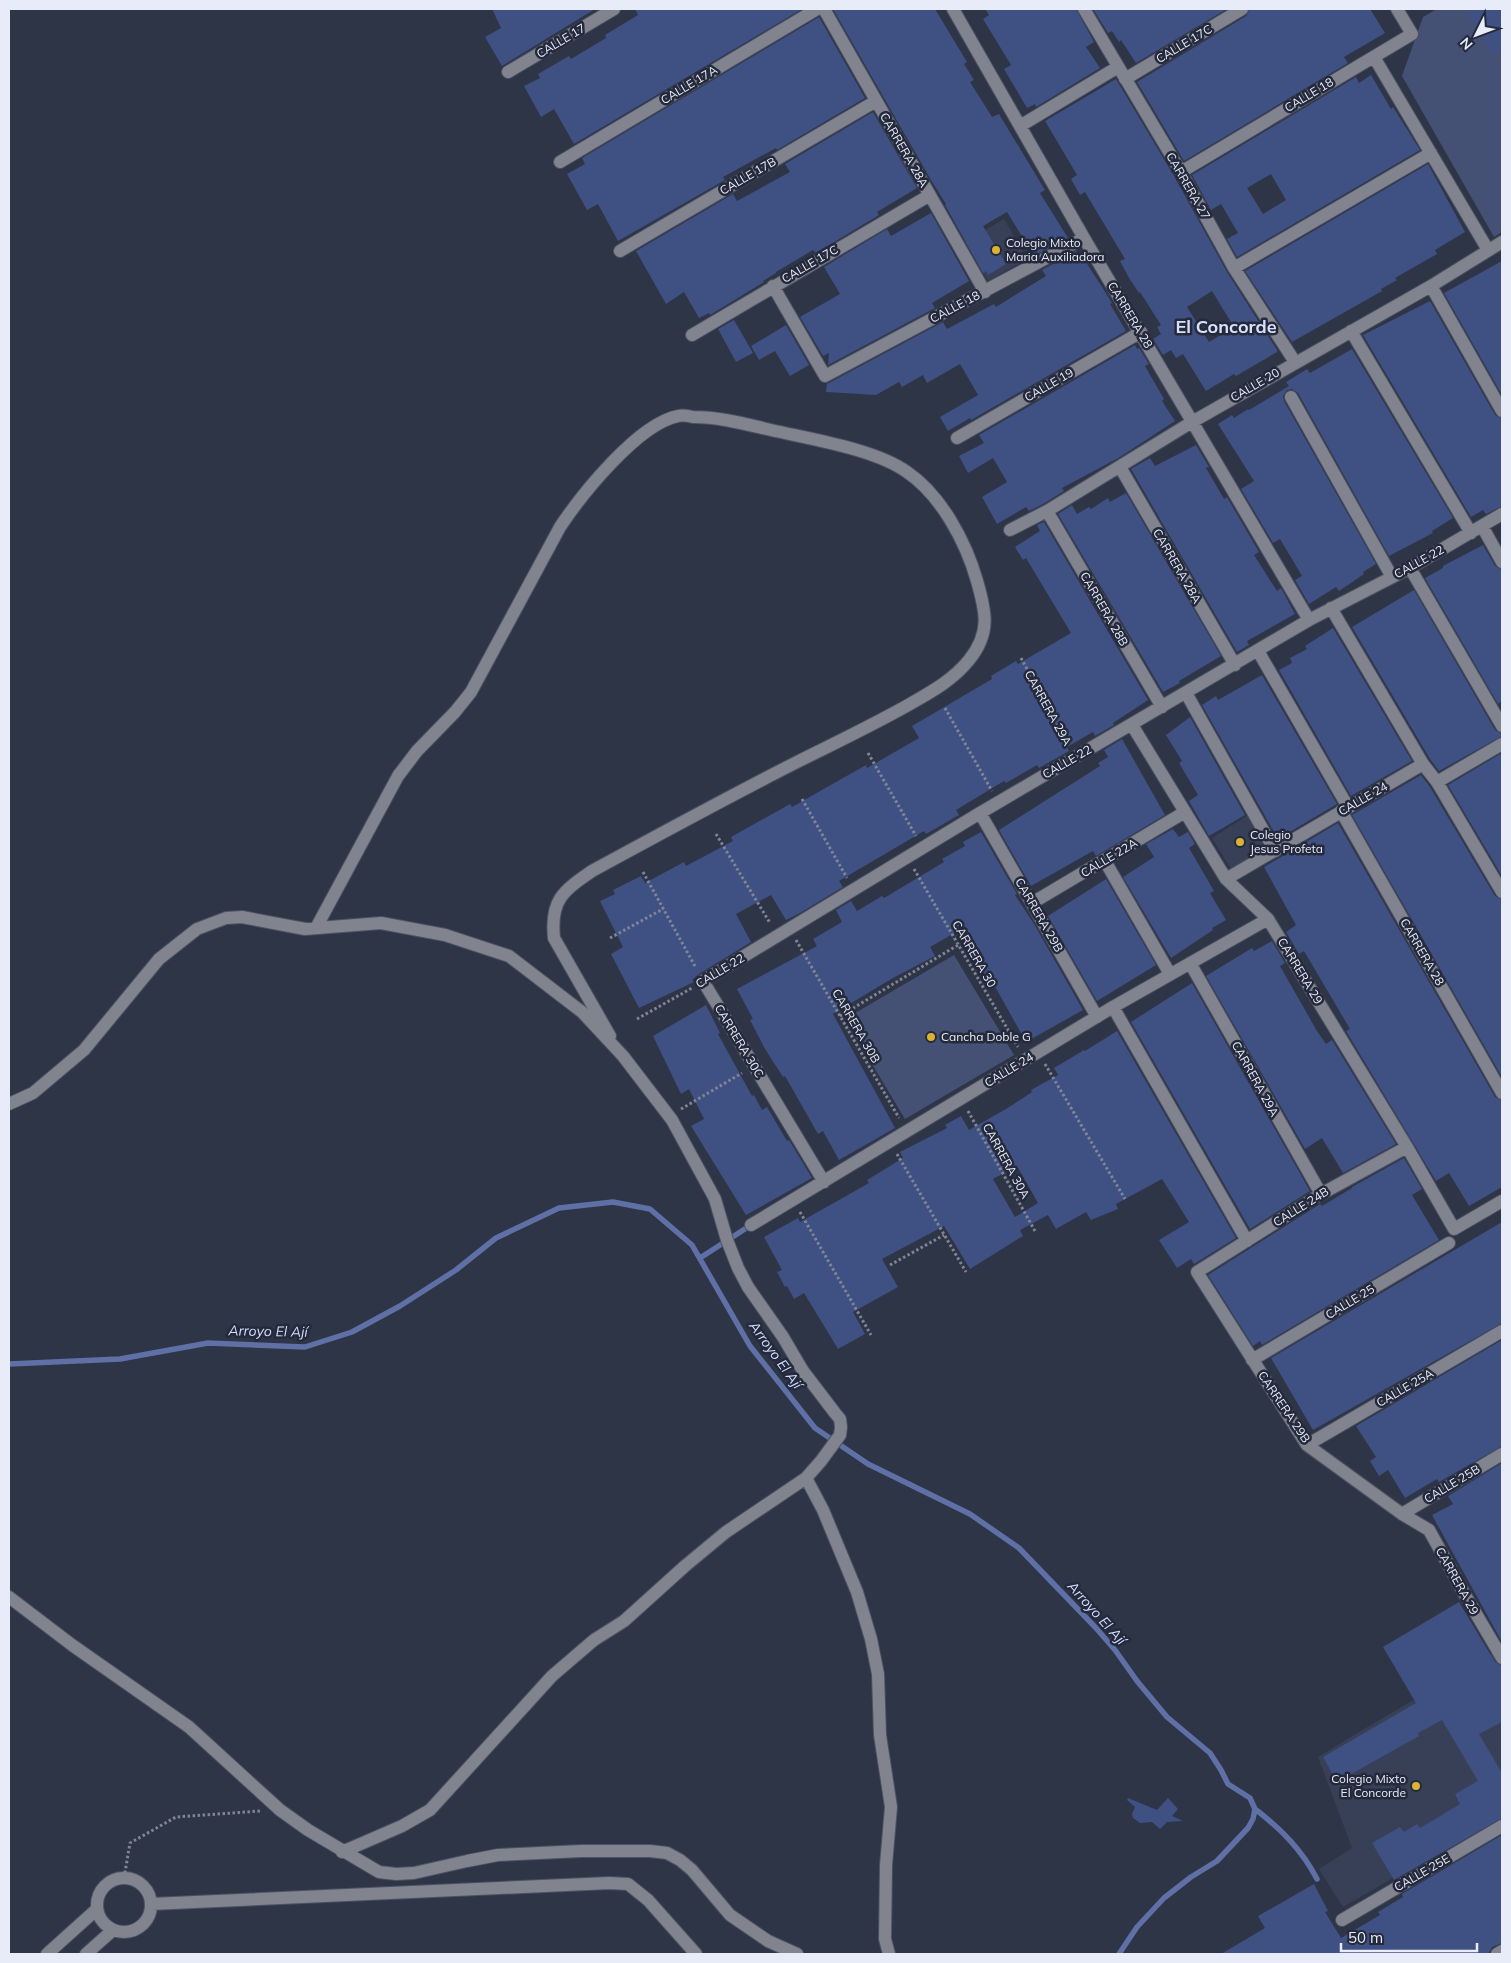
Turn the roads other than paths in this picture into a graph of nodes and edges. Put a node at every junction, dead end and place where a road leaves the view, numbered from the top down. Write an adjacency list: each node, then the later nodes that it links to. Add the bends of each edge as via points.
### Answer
1 (614, 9): 10 (street, CALLE 17)
2 (817, 9): 15 (street, CALLE 17A)
3 (824, 9): 12 (street, CARRERA 28A)
4 (953, 9): 13 (street, CARRERA 28)
5 (1084, 9): 9 (street, CARRERA 27)
6 (1242, 9): 11 (street, CALLE 17C)
7 (1397, 9): 8 (street, CALLE 18, via 1412,34)
8 (1374, 57): 14 (street); 16 (street, CALLE 18)
9 (1118, 67): 11 (street, CARRERA 27); 13 (street)
10 (508, 72)
11 (1125, 79): 16 (street, CARRERA 27)
12 (876, 101): 17 (street, CARRERA 28A); 21 (street, CALLE 17B)
13 (1020, 126): 18 (street, CARRERA 28)
14 (1431, 153): 20 (street); 22 (street)
15 (560, 162)
16 (1181, 172): 22 (street, CARRERA 27)
17 (930, 195): 23 (street, CALLE 17C); 25 (street, CARRERA 28A)
18 (1084, 238): 25 (street, CALLE 18); 27 (street, CARRERA 28)
19 (1502, 242): 20 (street, CALLE 20)
20 (1488, 250): 24 (street, CALLE 20)
21 (620, 251)
22 (1234, 268): 29 (street, CARRERA 27)
23 (773, 286): 25 (street, CALLE 18, via 825,376); 28 (street, CALLE 17C)
24 (1431, 286): 26 (street, CALLE 20); 31 (street)
25 (985, 292)
26 (1351, 331): 29 (street, CALLE 20); 38 (street)
27 (1141, 332): 32 (street, CARRERA 28); 33 (street, CALLE 19)
28 (692, 335)
29 (1295, 362): 32 (street, CALLE 20)
30 (1291, 397): 41 (street)
31 (1502, 411)
32 (1192, 422): 34 (street, CALLE 20); 43 (street, CARRERA 28)
33 (957, 438)
34 (1120, 467): 35 (street, CALLE 20); 45 (street, CARRERA 28A)
35 (1046, 510): 37 (street, CALLE 20); 47 (street, CARRERA 28B)
36 (1502, 514): 38 (street, CALLE 22)
37 (1010, 530)
38 (1476, 530): 39 (street); 40 (street, CALLE 22)
39 (1502, 562)
40 (1410, 568): 41 (street, CALLE 22); 49 (street)
41 (1392, 577): 42 (street, CALLE 22)
42 (1331, 608): 43 (street, CALLE 22); 51 (street)
43 (1309, 620): 44 (street, CALLE 22)
44 (1258, 651): 45 (street, CALLE 22); 53 (street, CARRERA 28)
45 (1235, 665): 46 (street, CALLE 22)
46 (1186, 693): 47 (street, CALLE 22); 56 (street)
47 (1162, 707): 48 (street, CALLE 22)
48 (1132, 725): 54 (street, CARRERA 29); 55 (street, CALLE 22)
49 (1502, 726)
50 (1502, 744): 52 (street)
51 (1423, 764): 52 (street); 53 (street, CALLE 24)
52 (1437, 782): 59 (street)
53 (1345, 809): 56 (street, CALLE 24); 69 (street, CARRERA 28)
54 (1185, 812): 57 (street, CALLE 22A); 58 (street, CARRERA 29)
55 (980, 813): 60 (street, CARRERA 29B); 65 (street, CALLE 22)
56 (1275, 851): 58 (street, CALLE 24)
57 (1105, 861): 60 (street, CALLE 22A); 64 (street)
58 (1226, 879): 61 (street, CARRERA 29)
59 (1502, 892)
60 (1032, 903): 67 (street, CARRERA 29B)
61 (1268, 919): 63 (street, CALLE 24); 71 (street, CARRERA 29)
62 (316, 928): 68 (street, via 381,924 445,935 508,956 582,1012); 68 (street, via 398,776 470,692 560,527 625,449 660,424 678,416 712,417 835,444 893,464 922,485 956,529 986,610 986,626 980,644 954,676 936,688 592,871 561,896 554,910 554,938); 70 (street, via 305,929 242,917 226,918 198,928 159,959 84,1050 33,1093)
63 (1190, 963): 64 (street, CALLE 24); 73 (street, CARRERA 29A)
64 (1170, 974): 66 (street, CALLE 24)
65 (703, 981): 72 (street, CARRERA 30C)
66 (1113, 1007): 67 (street, CALLE 24); 76 (street)
67 (1097, 1017): 72 (street, CALLE 24)
68 (622, 1056): 83 (street, via 672,1120 685,1142 715,1199 726,1237 748,1287 803,1372 840,1419 840,1435)
69 (1502, 1092)
70 (9, 1104)
71 (1407, 1147): 73 (street, CALLE 24B); 74 (street, CARRERA 29, via 1454,1229)
72 (824, 1182): 75 (street, CALLE 24)
73 (1321, 1194): 76 (street, CALLE 24B)
74 (1502, 1201)
75 (751, 1225)
76 (1247, 1241): 78 (street, CALLE 24B)
77 (1449, 1243): 80 (street, CALLE 25)
78 (1196, 1272): 80 (street, CARRERA 29B)
79 (1502, 1331): 81 (street, CALLE 25A)
80 (1252, 1360): 81 (street, CARRERA 29B)
81 (1307, 1445): 84 (street, CARRERA 29B)
82 (1502, 1454): 84 (street, CALLE 25B)
83 (806, 1478): 88 (street, via 726,1532 624,1621 594,1640 552,1676 430,1810); 98 (street, via 857,1592 878,1674 880,1735 891,1807 885,1939)
84 (1402, 1514): 86 (street, CARRERA 29, via 1429,1530)
85 (9, 1596): 88 (street, via 72,1645 189,1727 280,1810)
86 (1502, 1658)
87 (1502, 1826): 91 (street, CALLE 25E)
88 (342, 1852): 97 (street, via 379,1872 396,1874 498,1856 581,1851 667,1853 692,1870 730,1915 768,1941)
89 (151, 1904): 90 (street, via 147,1890 137,1881 124,1878 109,1882 99,1894); 92 (street, via 149,1917 140,1928 127,1932); 96 (street, via 628,1884 648,1900)
90 (97, 1909): 92 (street, via 102,1922); 94 (street)
91 (1342, 1920)
92 (113, 1930): 95 (street)
93 (1502, 1951): 99 (street)
94 (47, 1954)
95 (86, 1954)
96 (696, 1954)
97 (797, 1954)
98 (889, 1954)
99 (1497, 1954)

